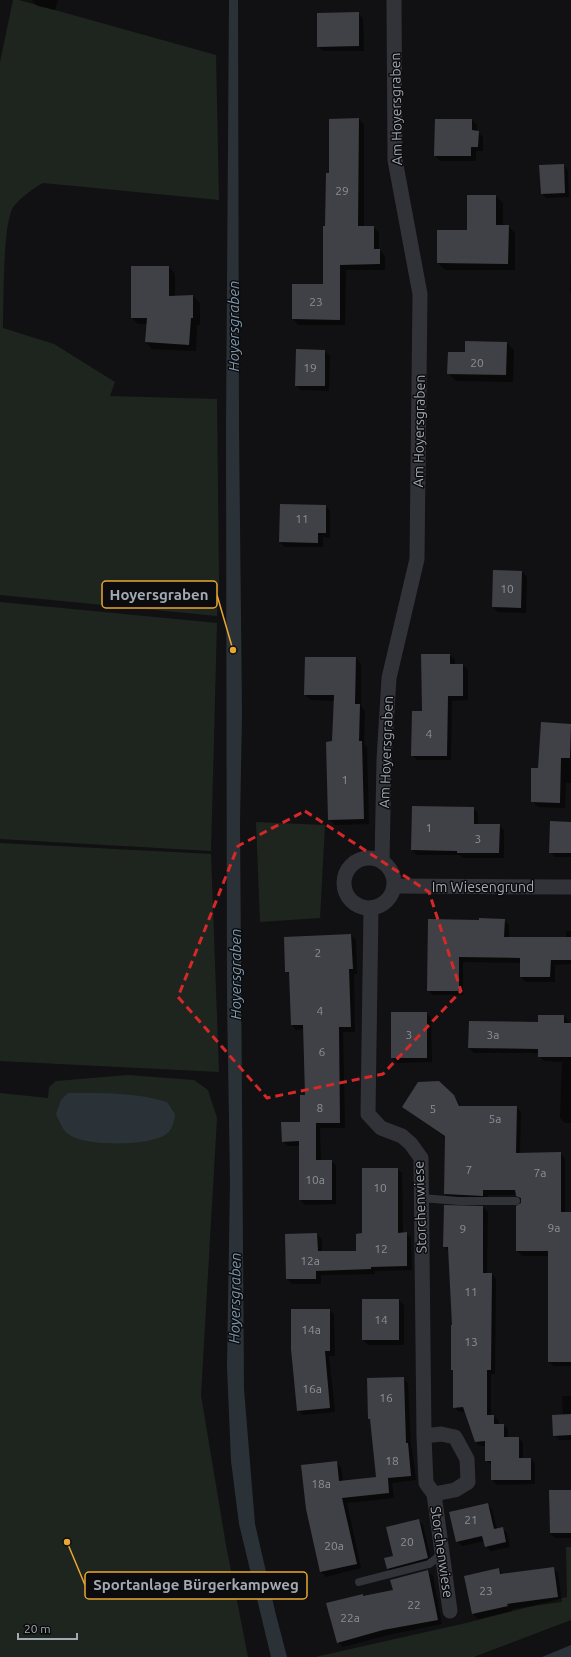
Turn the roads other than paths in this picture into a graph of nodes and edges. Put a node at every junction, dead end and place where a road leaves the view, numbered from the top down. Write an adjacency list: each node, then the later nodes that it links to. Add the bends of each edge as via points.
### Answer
1 (394, 0): 2 (street, Am Hoyersgraben, via 395,160 420,294 417,559 389,678)
2 (382, 861): 3 (street, via 393,873); 5 (street, via 374,858 361,859 350,866 344,876 344,890 349,899 359,906)
3 (394, 886): 4 (street, Im Wiesengrund); 5 (street, via 388,899 381,905)
4 (571, 887)
5 (371, 908): 6 (street, Storchenwiese, via 368,1114 381,1128 402,1136 421,1158)
6 (421, 1198): 7 (lane); 8 (street, Storchenwiese)
7 (516, 1201)
8 (424, 1436): 9 (street, Storchenwiese, via 426,1483); 9 (street, Storchenwiese, via 441,1434 456,1437 467,1459 468,1482 455,1490)
9 (434, 1494): 10 (street, Storchenwiese)
10 (442, 1554): 11 (lane, via 429,1564); 12 (street, Storchenwiese)
11 (359, 1582)
12 (450, 1611)

